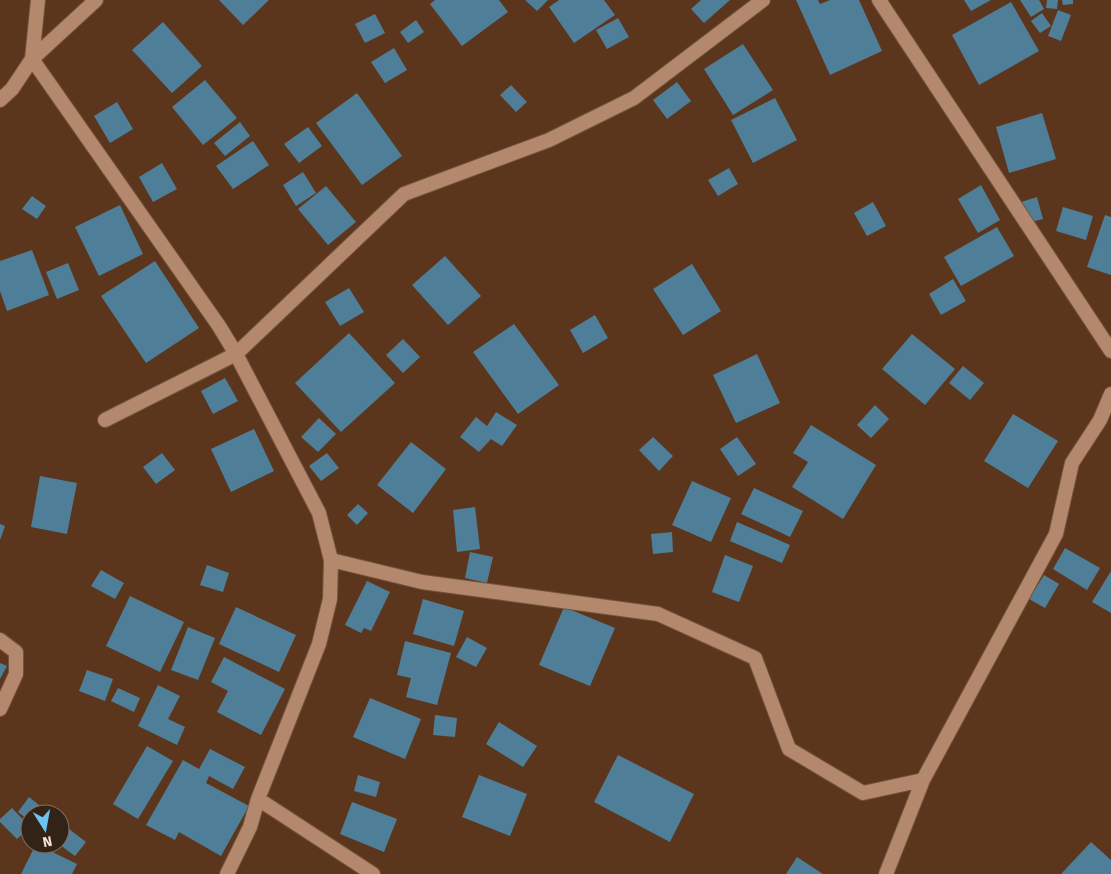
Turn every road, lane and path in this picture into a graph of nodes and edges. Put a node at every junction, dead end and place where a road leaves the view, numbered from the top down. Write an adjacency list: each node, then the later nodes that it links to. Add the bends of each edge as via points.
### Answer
1 (38, 0): 5 (street)
2 (96, 0): 5 (street)
3 (762, 0): 8 (street, via 634,98 548,140 404,194)
4 (879, 0): 7 (street)
5 (32, 59): 6 (street, via 12,89); 8 (street)
6 (0, 100)
7 (1111, 351)
8 (236, 354): 10 (street); 11 (street, via 319,513)
9 (1111, 394): 14 (street, via 1100,420 1072,463 1056,534)
10 (105, 420)
11 (331, 560): 14 (street, via 422,582 658,614 755,658 789,749 863,793); 15 (street, via 330,598 319,644)
12 (0, 640): 13 (street, via 16,652 16,674)
13 (0, 709)
14 (923, 780): 18 (street)
15 (258, 799): 16 (street, via 250,827); 17 (street)
16 (226, 874)
17 (373, 874)
18 (886, 874)

